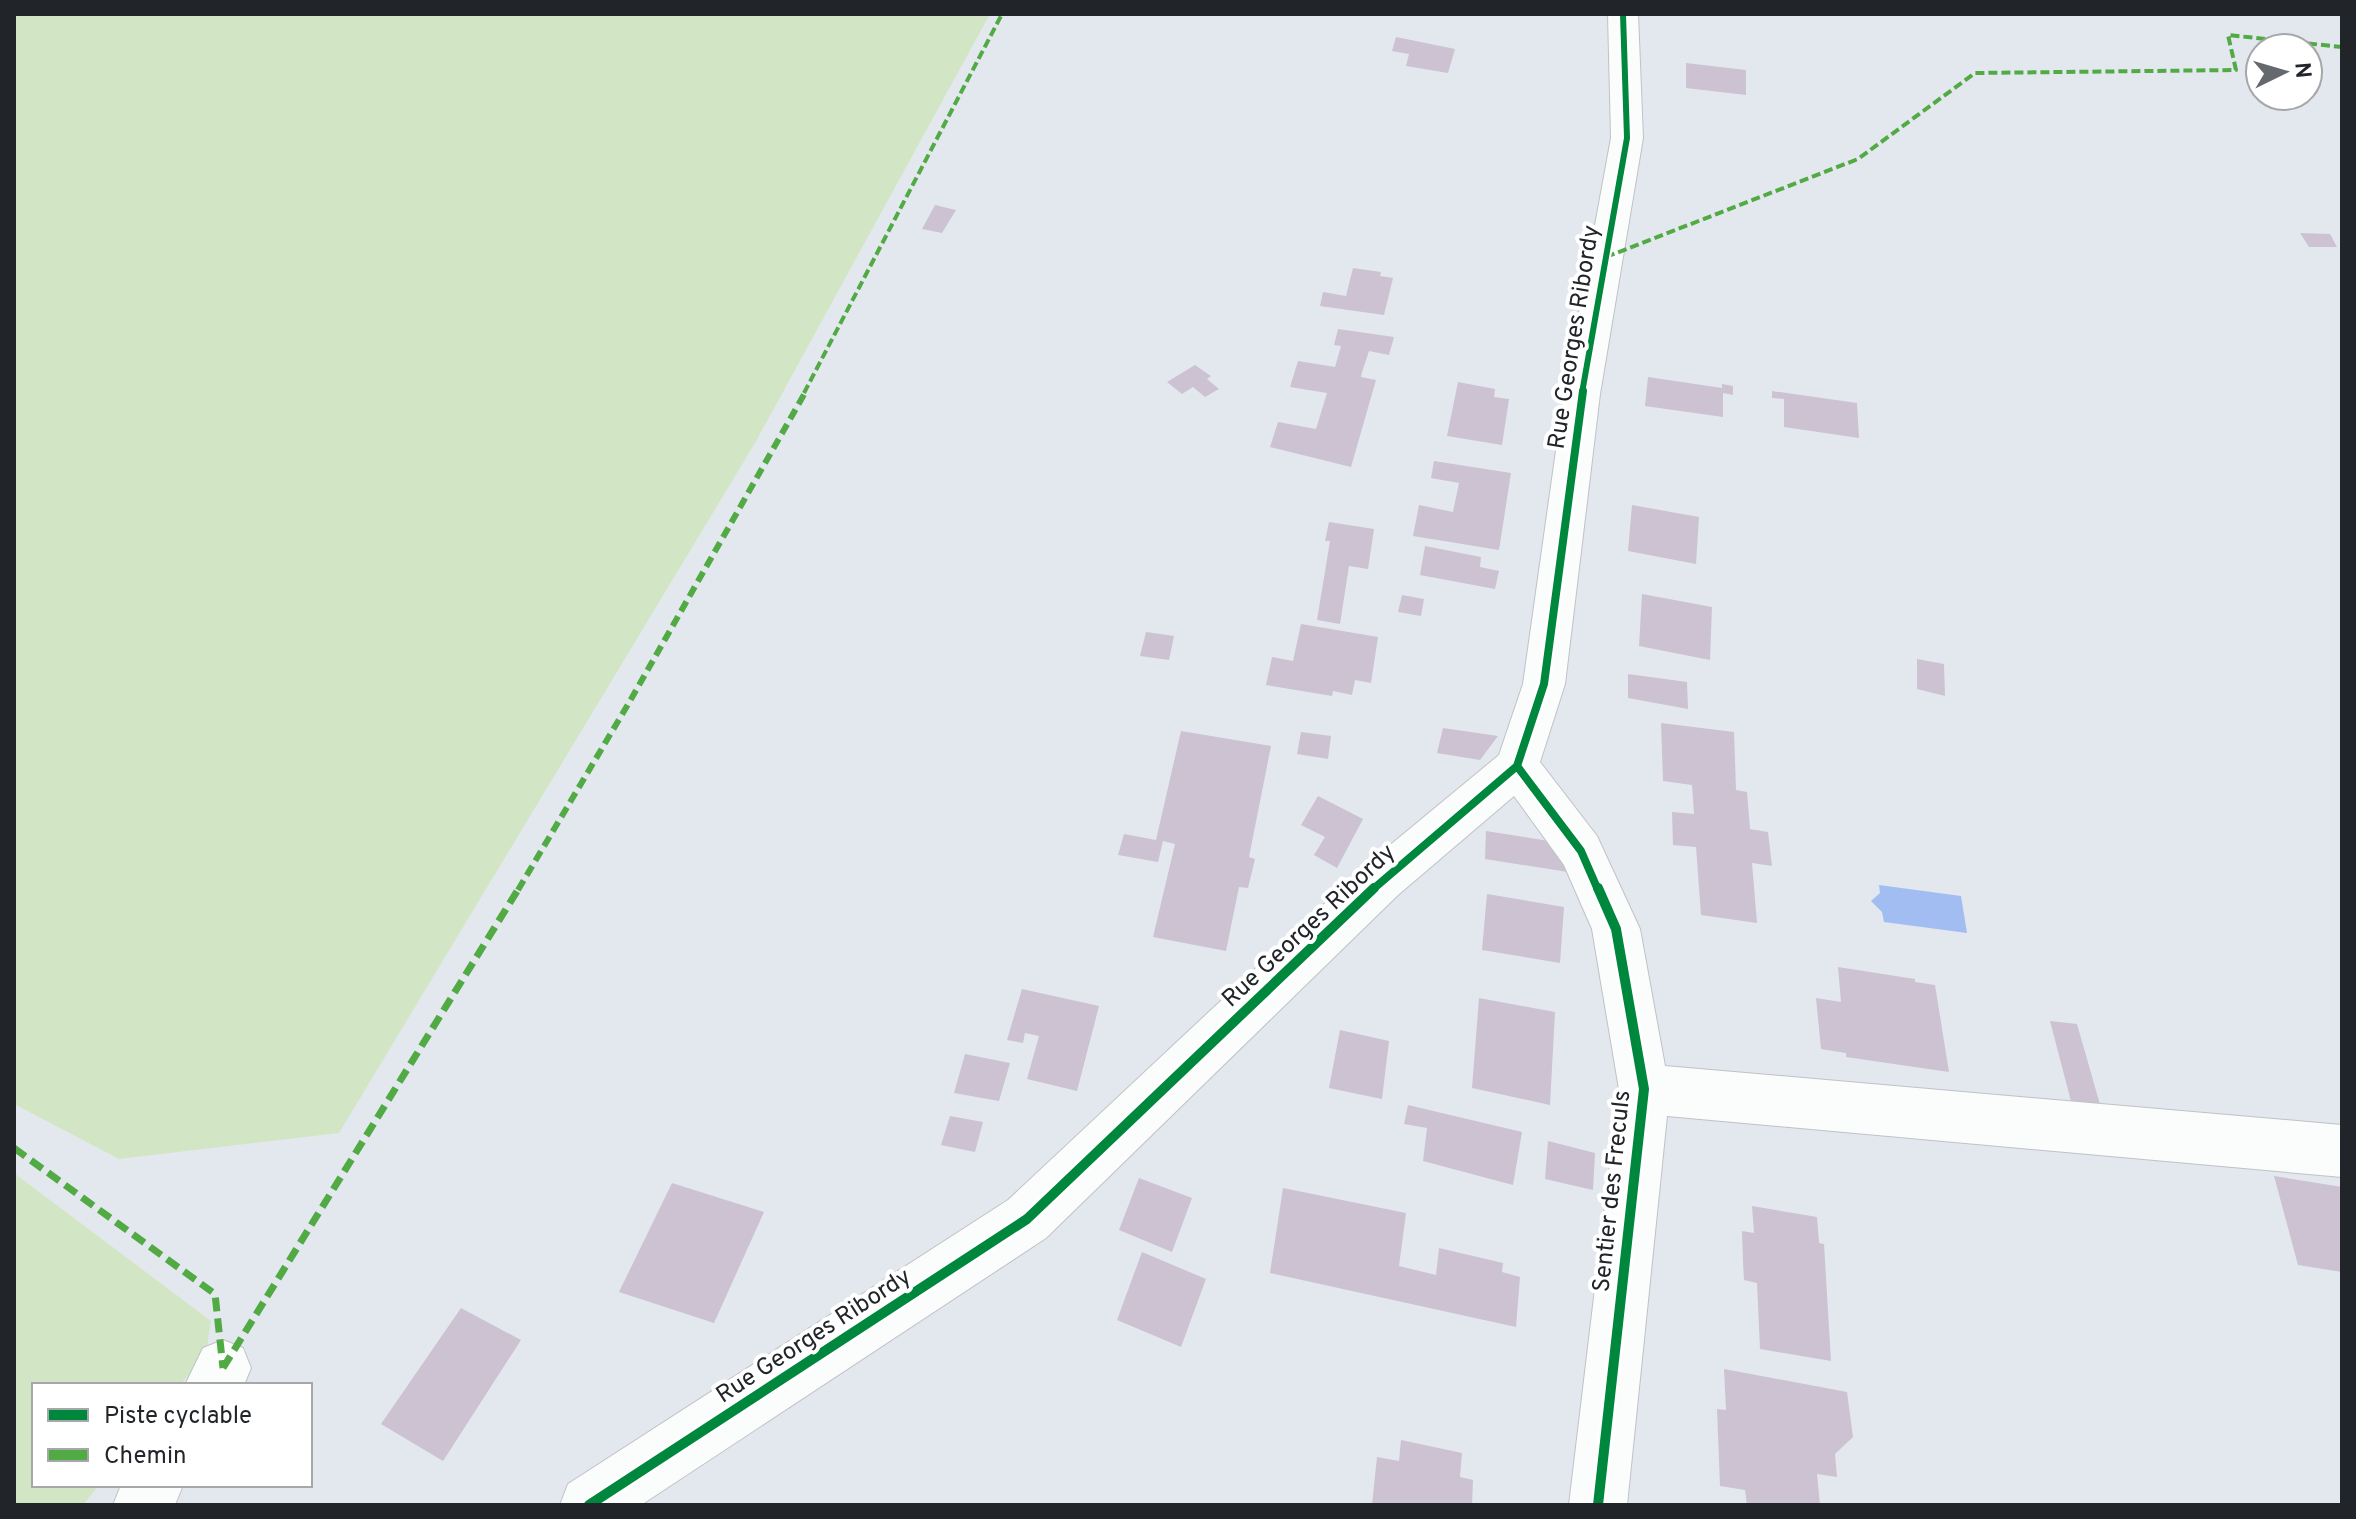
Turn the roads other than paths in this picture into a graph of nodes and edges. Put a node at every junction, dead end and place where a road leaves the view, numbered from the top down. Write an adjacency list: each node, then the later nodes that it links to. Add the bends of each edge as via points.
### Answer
1 (1623, 14): 2 (street, Rue Georges Ribordy, via 1627,138 1582,394 1544,684)
2 (1517, 766): 3 (street, Sentier des Freculs, via 1581,851 1616,929); 7 (street, Rue Georges Ribordy, via 1382,880 1027,1219)
3 (1644, 1089): 4 (street); 8 (street, Sentier des Freculs)
4 (2342, 1151)
5 (153, 1487): 6 (street)
6 (142, 1505)
7 (589, 1505)
8 (1598, 1505)

